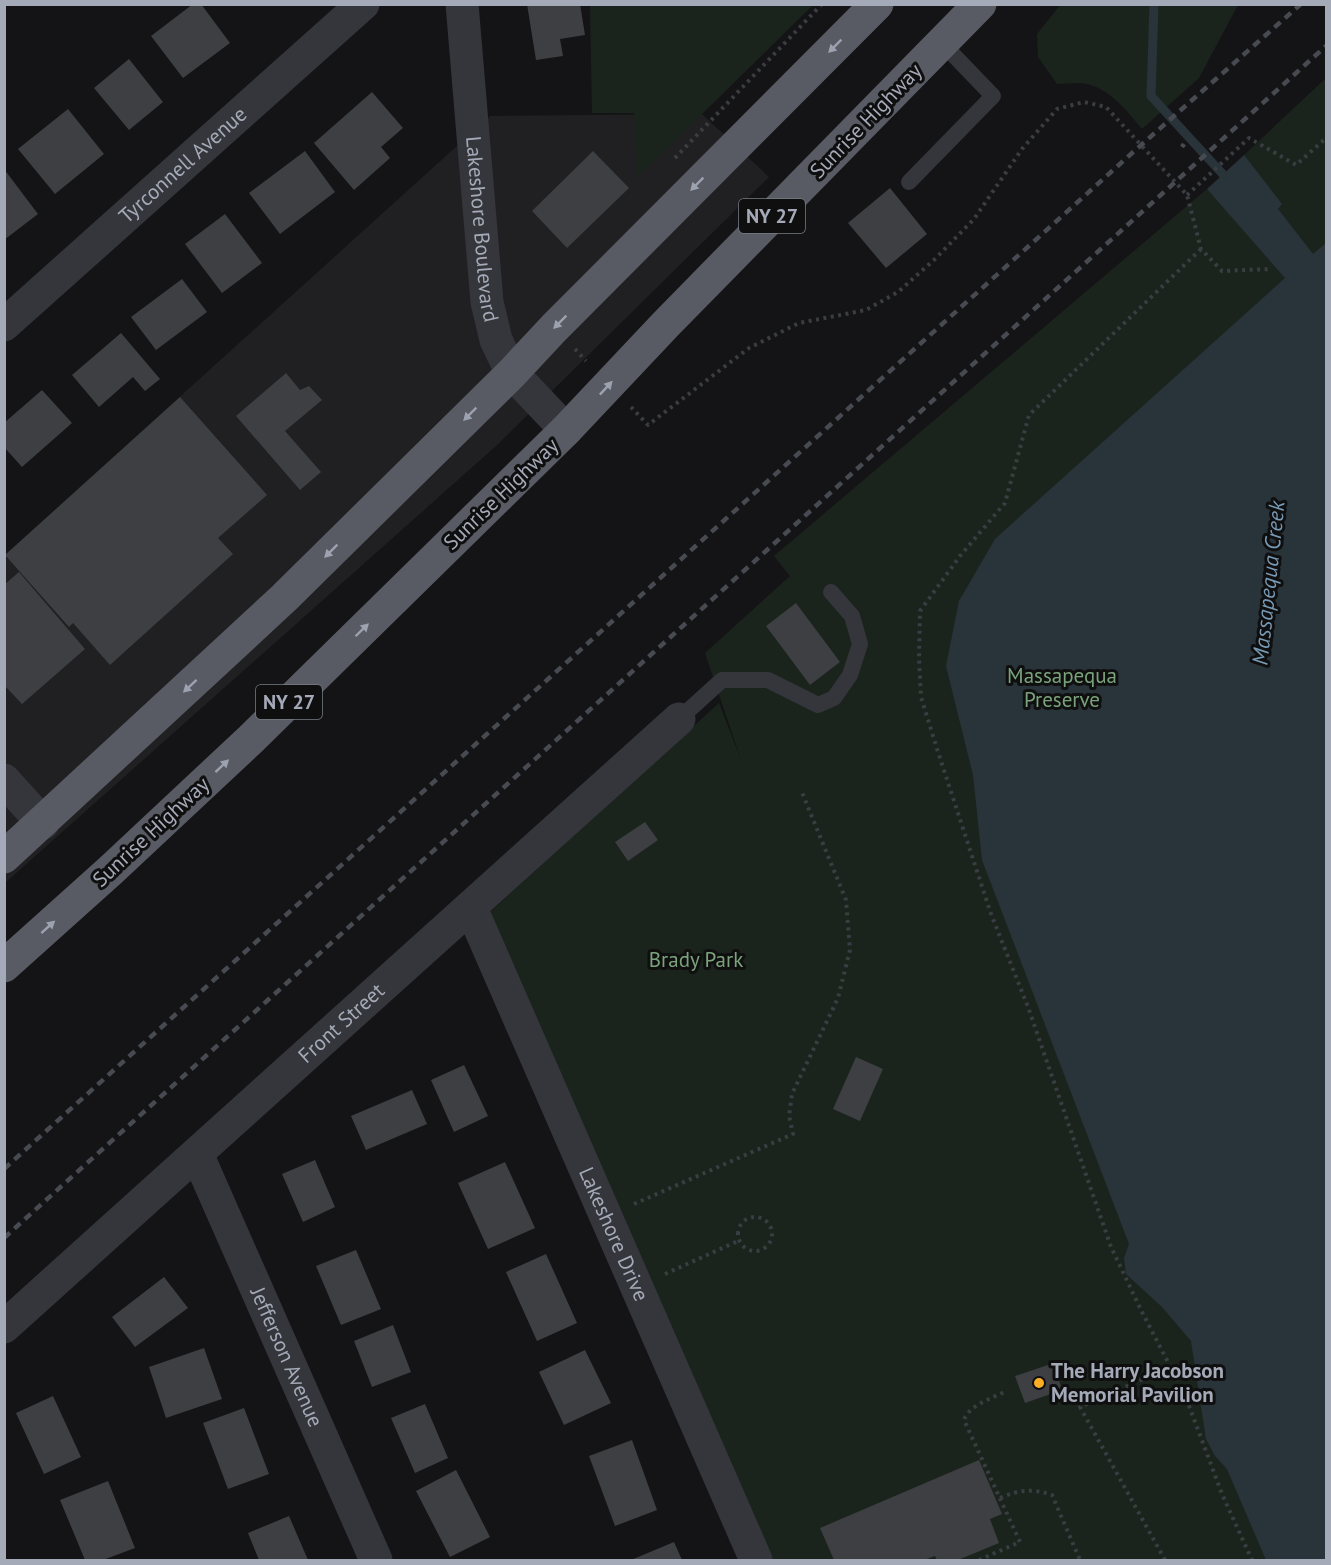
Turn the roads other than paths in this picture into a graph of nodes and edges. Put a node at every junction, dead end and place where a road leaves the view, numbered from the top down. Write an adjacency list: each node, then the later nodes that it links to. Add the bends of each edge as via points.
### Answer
1 (363, 4): 7 (street, Tyrconnell Avenue)
2 (462, 4): 8 (street, Lakeshore Boulevard, via 487,302 496,340)
3 (877, 4): 8 (highway, one-way to 8)
4 (980, 4): 5 (highway, Sunrise Highway / NY 27)
5 (942, 43): 6 (lane, via 993,96); 9 (highway, Sunrise Highway / NY 27, one-way to 5)
6 (909, 182)
7 (4, 326)
8 (512, 373): 9 (street, Lakeshore Boulevard); 13 (highway, one-way to 13, via 284,598)
9 (566, 430): 16 (highway, Sunrise Highway / NY 27, one-way to 9, via 251,739)
10 (831, 592): 11 (lane, via 852,616 860,644 850,675 834,698 818,705 768,680 722,680)
11 (680, 719): 15 (street, Front Street)
12 (4, 780): 13 (street)
13 (43, 823): 14 (highway)
14 (4, 857)
15 (471, 908): 17 (street, Front Street); 20 (street, Lakeshore Drive)
16 (4, 966)
17 (197, 1154): 18 (street, Front Street); 19 (street, Jefferson Avenue)
18 (4, 1327)
19 (376, 1560)
20 (756, 1560)

